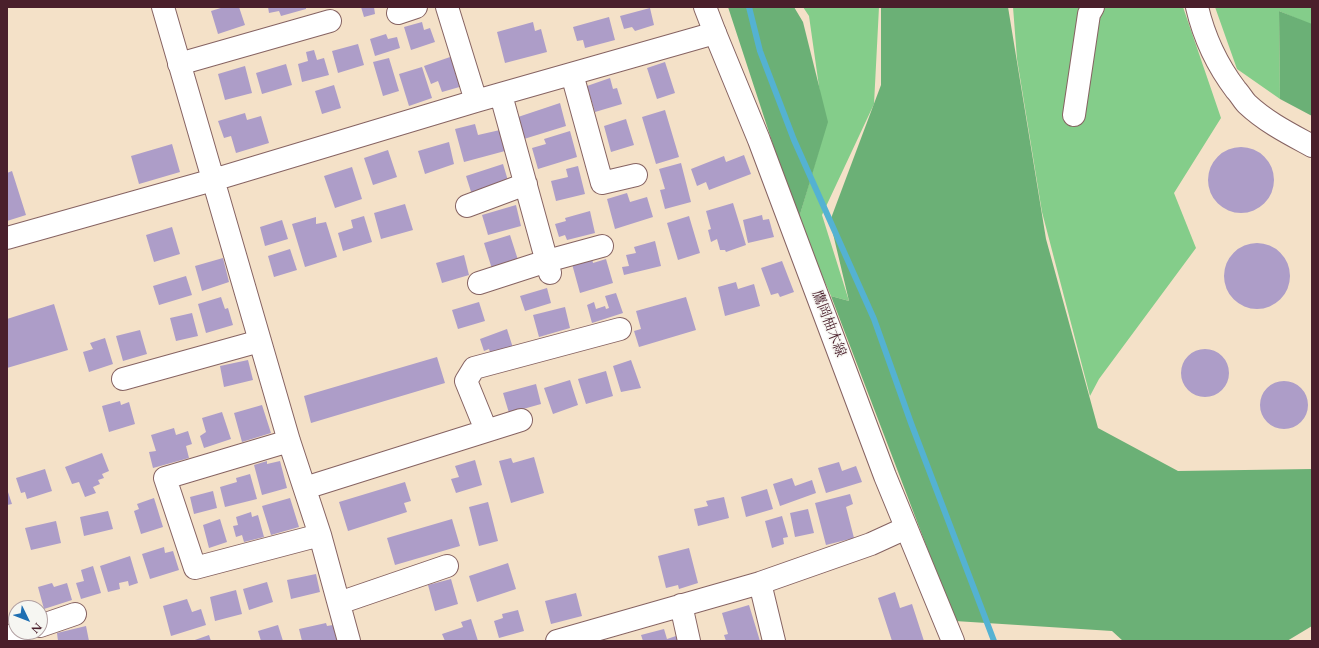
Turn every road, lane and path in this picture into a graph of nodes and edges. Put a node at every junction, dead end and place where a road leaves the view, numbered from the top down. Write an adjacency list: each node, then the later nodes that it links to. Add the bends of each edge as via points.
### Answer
1 (163, 7): 8 (street)
2 (448, 7): 11 (street)
3 (705, 7): 7 (street, 鷹岡柚木線)
4 (1093, 7): 12 (street, via 1089,14)
5 (1197, 7): 13 (street, via 1201,23 1223,73 1247,104 1280,129)
6 (330, 21): 8 (street)
7 (715, 33): 9 (street); 29 (street, 鷹岡柚木線, via 759,140)
8 (179, 64): 15 (street)
9 (572, 74): 10 (street); 14 (street, via 602,183)
10 (500, 95): 11 (street); 16 (street)
11 (476, 102): 15 (street)
12 (1074, 115)
13 (1312, 146)
14 (636, 175)
15 (213, 180): 18 (street); 23 (street)
16 (526, 184): 17 (street); 20 (street)
17 (467, 206)
18 (7, 238)
19 (602, 246): 20 (street)
20 (549, 267): 21 (street)
21 (479, 282)
22 (620, 329): 26 (street, via 474,368 466,381)
23 (260, 341): 24 (street); 27 (street)
24 (123, 379)
25 (520, 420): 26 (street)
26 (486, 430): 28 (street)
27 (289, 441): 28 (street); 30 (street, via 165,478 195,568)
28 (305, 488): 30 (street)
29 (906, 528): 32 (street, via 871,544); 42 (street, 鷹岡柚木線)
30 (320, 535): 33 (street)
31 (447, 566): 33 (street)
32 (760, 583): 34 (street); 41 (street)
33 (339, 603): 38 (street)
34 (681, 606): 37 (street); 40 (street)
35 (75, 614): 36 (street)
36 (48, 623)
37 (606, 634): 39 (street)
38 (349, 641)
39 (556, 641)
40 (690, 641)
41 (774, 641)
42 (953, 641)

